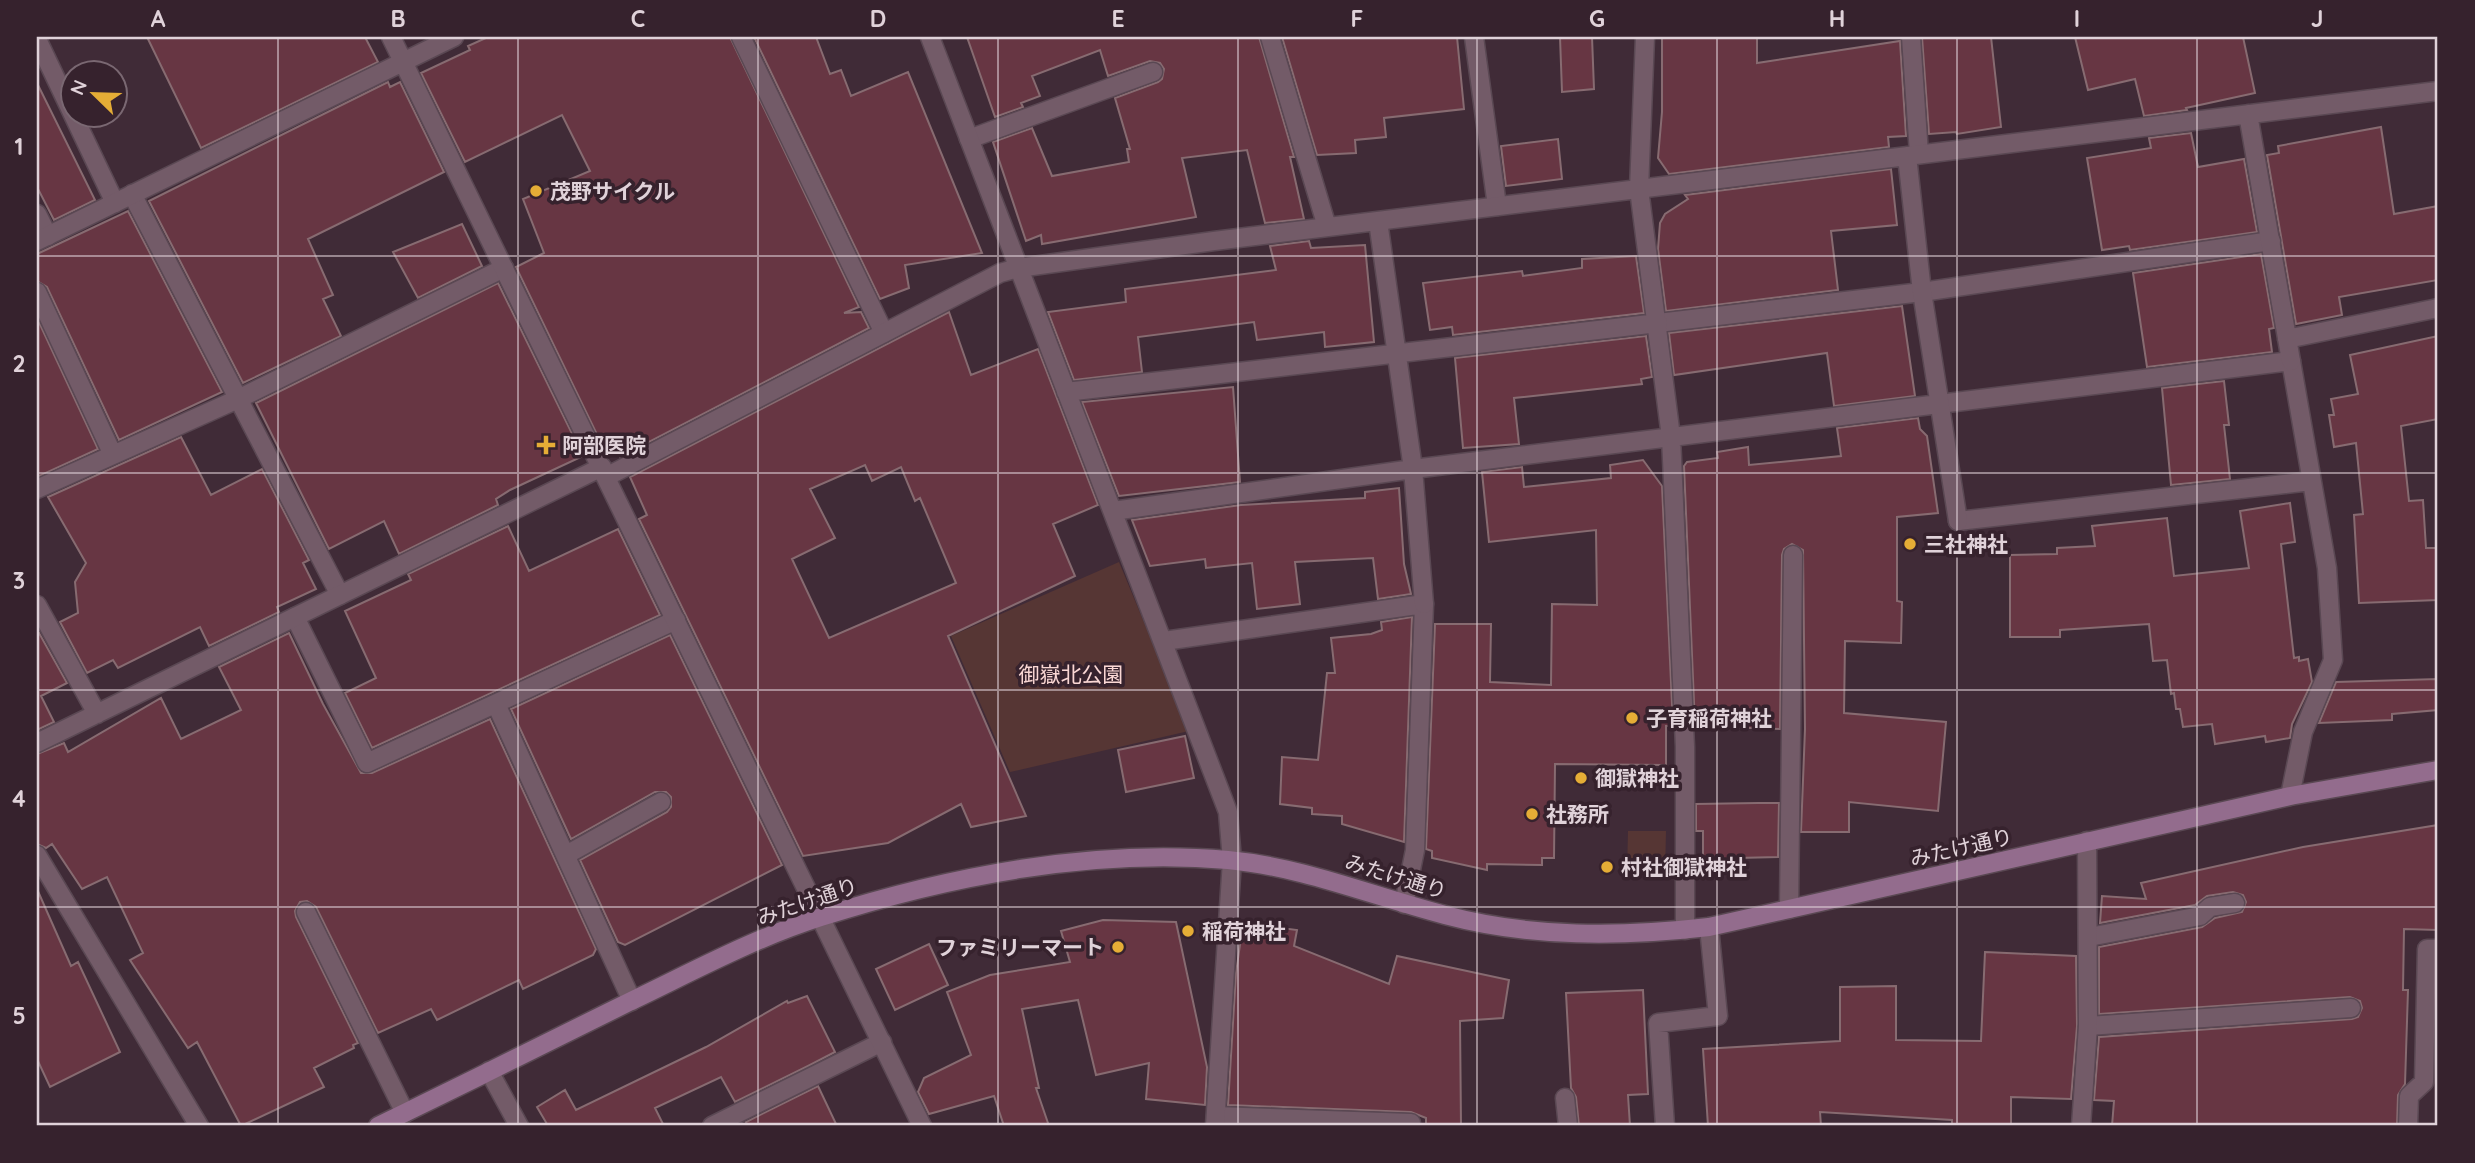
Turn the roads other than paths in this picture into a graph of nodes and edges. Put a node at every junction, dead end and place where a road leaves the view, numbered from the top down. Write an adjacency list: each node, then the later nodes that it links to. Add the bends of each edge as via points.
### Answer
1 (391, 37): 10 (street)
2 (454, 37): 10 (street)
3 (741, 37): 31 (street)
4 (930, 37): 14 (street)
5 (1270, 37): 22 (street)
6 (1474, 37): 19 (street)
7 (1645, 37): 16 (street)
8 (1911, 37): 15 (street)
9 (37, 39): 18 (street)
10 (403, 62): 17 (street); 25 (street)
11 (1153, 72): 14 (street)
12 (2438, 91): 13 (street)
13 (2248, 114): 15 (street); 24 (street)
14 (969, 139): 26 (street)
15 (1913, 155): 16 (street); 28 (street)
16 (1639, 189): 19 (street); 30 (street)
17 (132, 194): 18 (street); 36 (street)
18 (115, 203): 23 (street)
19 (1497, 206): 21 (street)
20 (37, 214): 23 (street)
21 (1378, 221): 22 (street); 33 (street)
22 (1327, 227): 26 (street)
23 (42, 239)
24 (2271, 241): 28 (street); 32 (street)
25 (504, 268): 36 (street); 41 (street)
26 (1018, 268): 31 (street); 35 (street)
27 (37, 292): 39 (street)
28 (1922, 292): 30 (street); 37 (street)
29 (2438, 308): 32 (street)
30 (1658, 323): 33 (street); 38 (street)
31 (884, 333): 41 (street)
32 (2287, 339): 34 (street)
33 (1396, 355): 35 (street); 40 (street)
34 (2291, 361): 37 (street); 42 (street)
35 (1066, 392): 44 (street)
36 (238, 399): 39 (street); 46 (street)
37 (1939, 404): 38 (street); 42 (street, via 1958,521)
38 (1671, 437): 40 (street); 68 (street, via 1685,747)
39 (113, 455): 43 (street)
40 (1413, 469): 44 (street); 47 (street)
41 (604, 472): 46 (street); 50 (street)
42 (2311, 481): 56 (street, via 2327,568 2333,660 2303,732)
43 (37, 489)
44 (1113, 511): 51 (street)
45 (1793, 555): 64 (street)
46 (340, 596): 49 (street)
47 (1424, 604): 51 (street); 63 (street, via 1415,850)
48 (37, 605): 53 (street)
49 (295, 617): 52 (street, via 367,763); 53 (street)
50 (676, 620): 52 (street); 66 (street)
51 (1164, 641): 61 (street, via 1228,812)
52 (496, 704): 60 (street)
53 (97, 714): 54 (street)
54 (37, 743)
55 (2438, 770): 56 (street, みたけ通り)
56 (2290, 796): 58 (street, みたけ通り)
57 (661, 802): 60 (street)
58 (2087, 841): 64 (street, みたけ通り); 69 (street)
59 (37, 855): 80 (street)
60 (566, 855): 71 (street)
61 (1232, 860): 63 (street, みたけ通り, via 1334,880); 66 (street, みたけ通り, via 1141,857 1055,864); 78 (street)
62 (2235, 903): 69 (street, via 2210,906 2200,916)
63 (1404, 904): 68 (street, みたけ通り, via 1516,928 1640,935)
64 (1788, 909): 67 (street, みたけ通り)
65 (306, 912): 77 (street)
66 (820, 917): 71 (street, みたけ通り, via 714,960); 74 (street)
67 (1709, 927): 68 (street, みたけ通り); 86 (street, via 1718,1016 1658,1023)
68 (1685, 930)
69 (2089, 937): 73 (street)
70 (2438, 948): 88 (street, via 2427,949 2424,1082 2409,1096)
71 (632, 1001): 75 (street, みたけ通り)
72 (2351, 1008): 73 (street)
73 (2088, 1026): 87 (street)
74 (881, 1042): 83 (street); 84 (street)
75 (489, 1071): 77 (street, みたけ通り); 82 (street)
76 (1565, 1098): 85 (street)
77 (405, 1113): 81 (street, みたけ通り)
78 (1216, 1121): 79 (street)
79 (1411, 1123)
80 (199, 1126)
81 (378, 1126)
82 (519, 1126)
83 (712, 1126)
84 (922, 1126)
85 (1567, 1126)
86 (1665, 1126)
87 (2081, 1126)
88 (2408, 1126)

